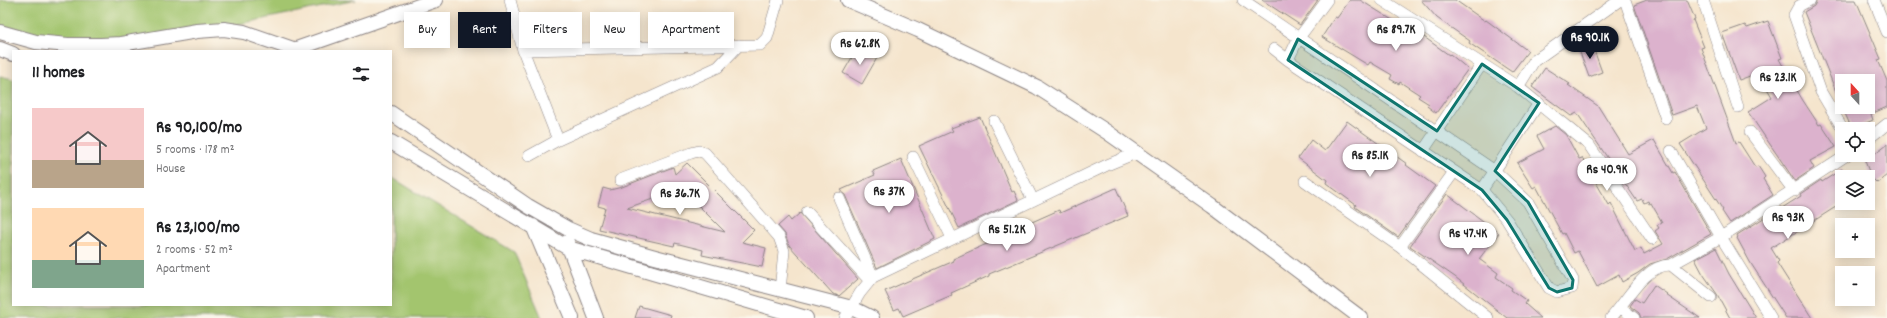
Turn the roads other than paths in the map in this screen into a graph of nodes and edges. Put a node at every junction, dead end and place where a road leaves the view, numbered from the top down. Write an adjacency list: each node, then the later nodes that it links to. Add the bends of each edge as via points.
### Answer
1 (436, 0): 20 (street)
2 (510, 0): 21 (street)
3 (778, 0): 17 (street, via 767,38 760,45)
4 (848, 0): 40 (street, via 918,30 1037,87)
5 (1243, 0): 16 (street)
6 (1327, 0): 16 (street)
7 (1382, 0): 24 (street)
8 (1620, 0): 13 (street)
9 (1625, 0): 29 (street)
10 (1703, 0): 27 (street)
11 (1810, 0): 31 (street, via 1799,6 1794,15 1821,92)
12 (1874, 0): 15 (street)
13 (1607, 5): 25 (street, via 1534,61)
14 (0, 32): 20 (street, via 36,42 100,45 224,29 244,32)
15 (1887, 32)
16 (1298, 39): 23 (street); 33 (street)
17 (738, 45): 21 (street); 36 (street, via 718,67)
18 (0, 49): 22 (street)
19 (1274, 49): 23 (street)
20 (298, 50)
21 (523, 50): 36 (street)
22 (12, 54)
23 (1288, 60): 38 (street)
24 (1482, 64): 25 (street); 33 (street)
25 (1518, 87): 26 (street)
26 (1539, 103): 44 (street); 58 (street, via 1589,145)
27 (1738, 107)
28 (392, 114): 52 (street)
29 (1666, 119)
30 (994, 121): 51 (street)
31 (1839, 122)
32 (1887, 124): 35 (street)
33 (1437, 131): 38 (street); 44 (street)
34 (1750, 132): 49 (street)
35 (1875, 133)
36 (558, 140): 41 (street)
37 (392, 143): 55 (street)
38 (1423, 151): 45 (street)
39 (1671, 151): 56 (street)
40 (1136, 153): 51 (street); 71 (street, via 1212,206)
41 (529, 156)
42 (913, 157): 57 (street)
43 (1837, 162): 49 (street)
44 (1495, 171): 48 (street); 48 (street, via 1528,202 1573,280 1572,288 1557,292 1549,288 1508,220)
45 (1454, 172): 48 (street); 59 (street)
46 (620, 180): 63 (street, via 691,153 705,153 779,237 784,252)
47 (1305, 181): 59 (street)
48 (1482, 190)
49 (1794, 191): 56 (street)
50 (840, 198): 62 (street)
51 (1033, 200): 57 (street)
52 (528, 206): 54 (street); 55 (street)
53 (807, 212): 62 (street)
54 (564, 226): 60 (street); 63 (street, via 591,239)
55 (533, 227): 60 (street); 67 (street)
56 (1721, 237): 61 (street); 75 (street)
57 (952, 238): 62 (street)
58 (1652, 240)
59 (1400, 246): 72 (street)
60 (568, 248): 68 (street); 69 (street)
61 (1671, 265): 64 (street); 65 (street, via 1652,271 1634,287)
62 (871, 279): 66 (street)
63 (780, 290): 66 (street)
64 (1711, 297)
65 (1621, 308): 73 (street); 74 (street)
66 (849, 313): 70 (street)
67 (572, 318)
68 (596, 318)
69 (802, 318)
70 (872, 318)
71 (1361, 318)
72 (1488, 318)
73 (1611, 318)
74 (1634, 318)
75 (1771, 318)

